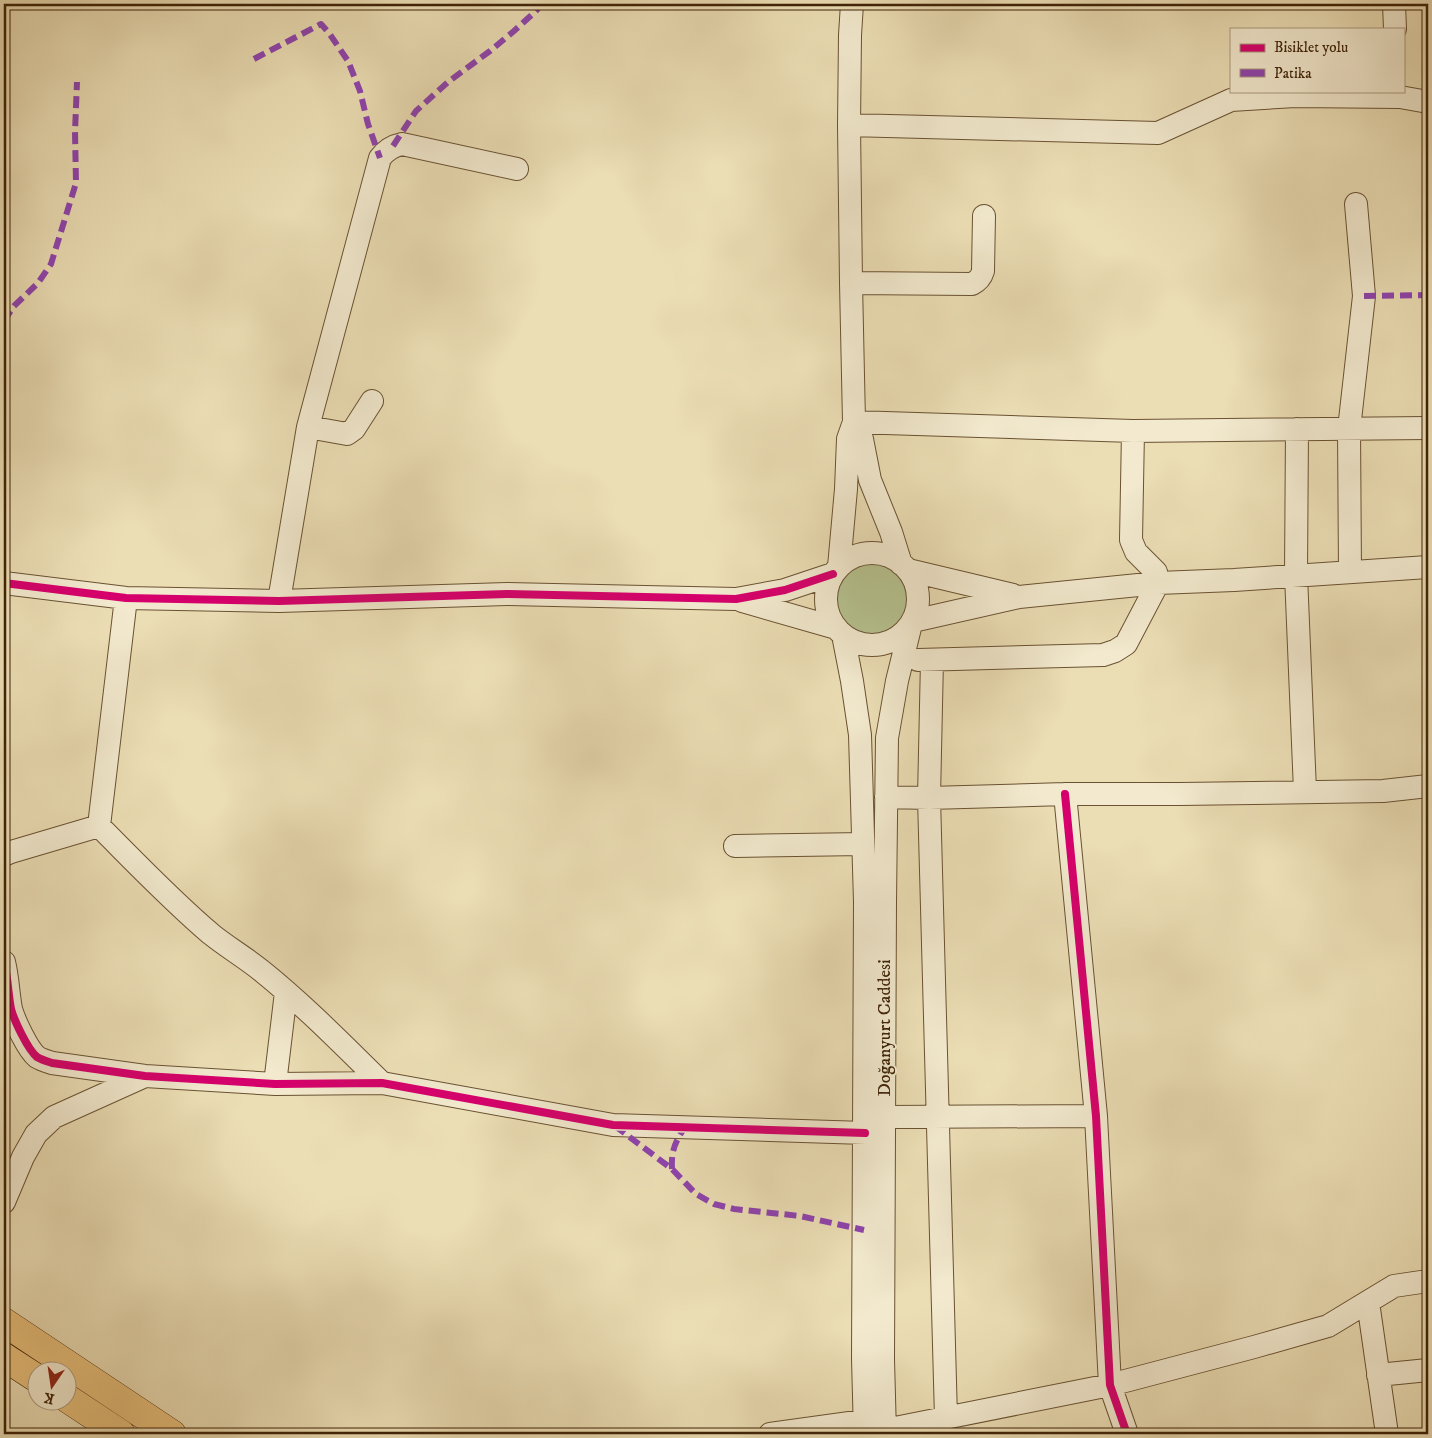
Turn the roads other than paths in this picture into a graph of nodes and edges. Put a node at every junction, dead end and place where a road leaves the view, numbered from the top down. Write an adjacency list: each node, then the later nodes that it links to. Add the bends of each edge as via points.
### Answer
1 (852, 4): 6 (street)
2 (1394, 4): 3 (street)
3 (1395, 28)
4 (1400, 94): 5 (street); 6 (street, via 1231,100 1158,133)
5 (1428, 102)
6 (849, 125): 10 (street)
7 (517, 169): 13 (street, via 402,144 385,151 377,166)
8 (1356, 204): 16 (street, via 1364,296)
9 (984, 216): 10 (street, via 983,271 976,282)
10 (851, 283): 12 (street)
11 (372, 401): 13 (street, via 354,429 347,434)
12 (854, 422): 17 (street); 18 (street, via 862,439 870,480); 20 (street, via 848,438 846,489)
13 (308, 427): 28 (street)
14 (1428, 428): 16 (street)
15 (1297, 429): 16 (street); 17 (street); 22 (street)
16 (1349, 429): 21 (street)
17 (1133, 431): 24 (street, via 1131,540 1136,552 1156,572)
18 (904, 567): 20 (street, via 884,555 874,554 856,556); 25 (street); 29 (street, via 913,579 918,597)
19 (1428, 567): 21 (street)
20 (836, 570): 27 (street, via 786,590); 30 (street, via 826,592 826,602 831,620)
21 (1350, 572): 22 (street)
22 (1296, 575): 24 (street); 34 (street)
23 (4, 583): 26 (street)
24 (1158, 583): 25 (street); 32 (street, via 1126,644 1115,651 1103,655)
25 (1019, 597): 29 (street)
26 (126, 598): 28 (street); 38 (street)
27 (736, 599): 28 (street, via 507,594); 30 (street)
28 (279, 601)
29 (912, 622): 30 (street, via 897,638 879,645 860,644); 31 (street, Doğanyurt Caddesi)
30 (839, 632): 39 (street, Doğanyurt Caddesi, via 852,681 860,735)
31 (902, 660): 32 (street); 36 (street, Doğanyurt Caddesi, via 887,738)
32 (932, 660): 37 (street)
33 (1428, 786): 34 (street, via 1383,791)
34 (1305, 791): 35 (street)
35 (1065, 794): 37 (street); 48 (street)
36 (886, 797): 37 (street); 50 (street, Doğanyurt Caddesi)
37 (930, 798): 49 (street)
38 (99, 826): 41 (street); 43 (street, via 212,934)
39 (863, 844): 40 (street); 51 (street, Doğanyurt Caddesi)
40 (735, 846)
41 (4, 855)
42 (4, 962): 44 (street)
43 (286, 992): 46 (street); 47 (street)
44 (8, 1010): 45 (street, via 30,1050 43,1060)
45 (145, 1076): 47 (street); 52 (street, via 54,1117 36,1134 27,1149)
46 (382, 1083): 47 (street); 51 (street, via 613,1125)
47 (274, 1084)
48 (1096, 1116): 49 (street); 60 (street)
49 (939, 1117): 50 (street); 62 (street, via 940,1205)
50 (885, 1118): 63 (street, Doğanyurt Caddesi, via 883,1368)
51 (865, 1133): 63 (street, Doğanyurt Caddesi)
52 (4, 1202)
53 (1428, 1281): 54 (street, via 1394,1286)
54 (1368, 1302): 59 (street); 60 (street, via 1328,1326)
55 (4, 1322): 65 (main road)
56 (4, 1357): 58 (main road)
57 (1428, 1370): 59 (street)
58 (28, 1373)
59 (1378, 1375): 68 (street)
60 (1110, 1385): 62 (street); 67 (street)
61 (78, 1406): 64 (main road)
62 (955, 1422): 63 (street)
63 (874, 1430): 66 (street)
64 (120, 1434)
65 (172, 1434)
66 (770, 1434)
67 (1127, 1434)
68 (1387, 1434)

